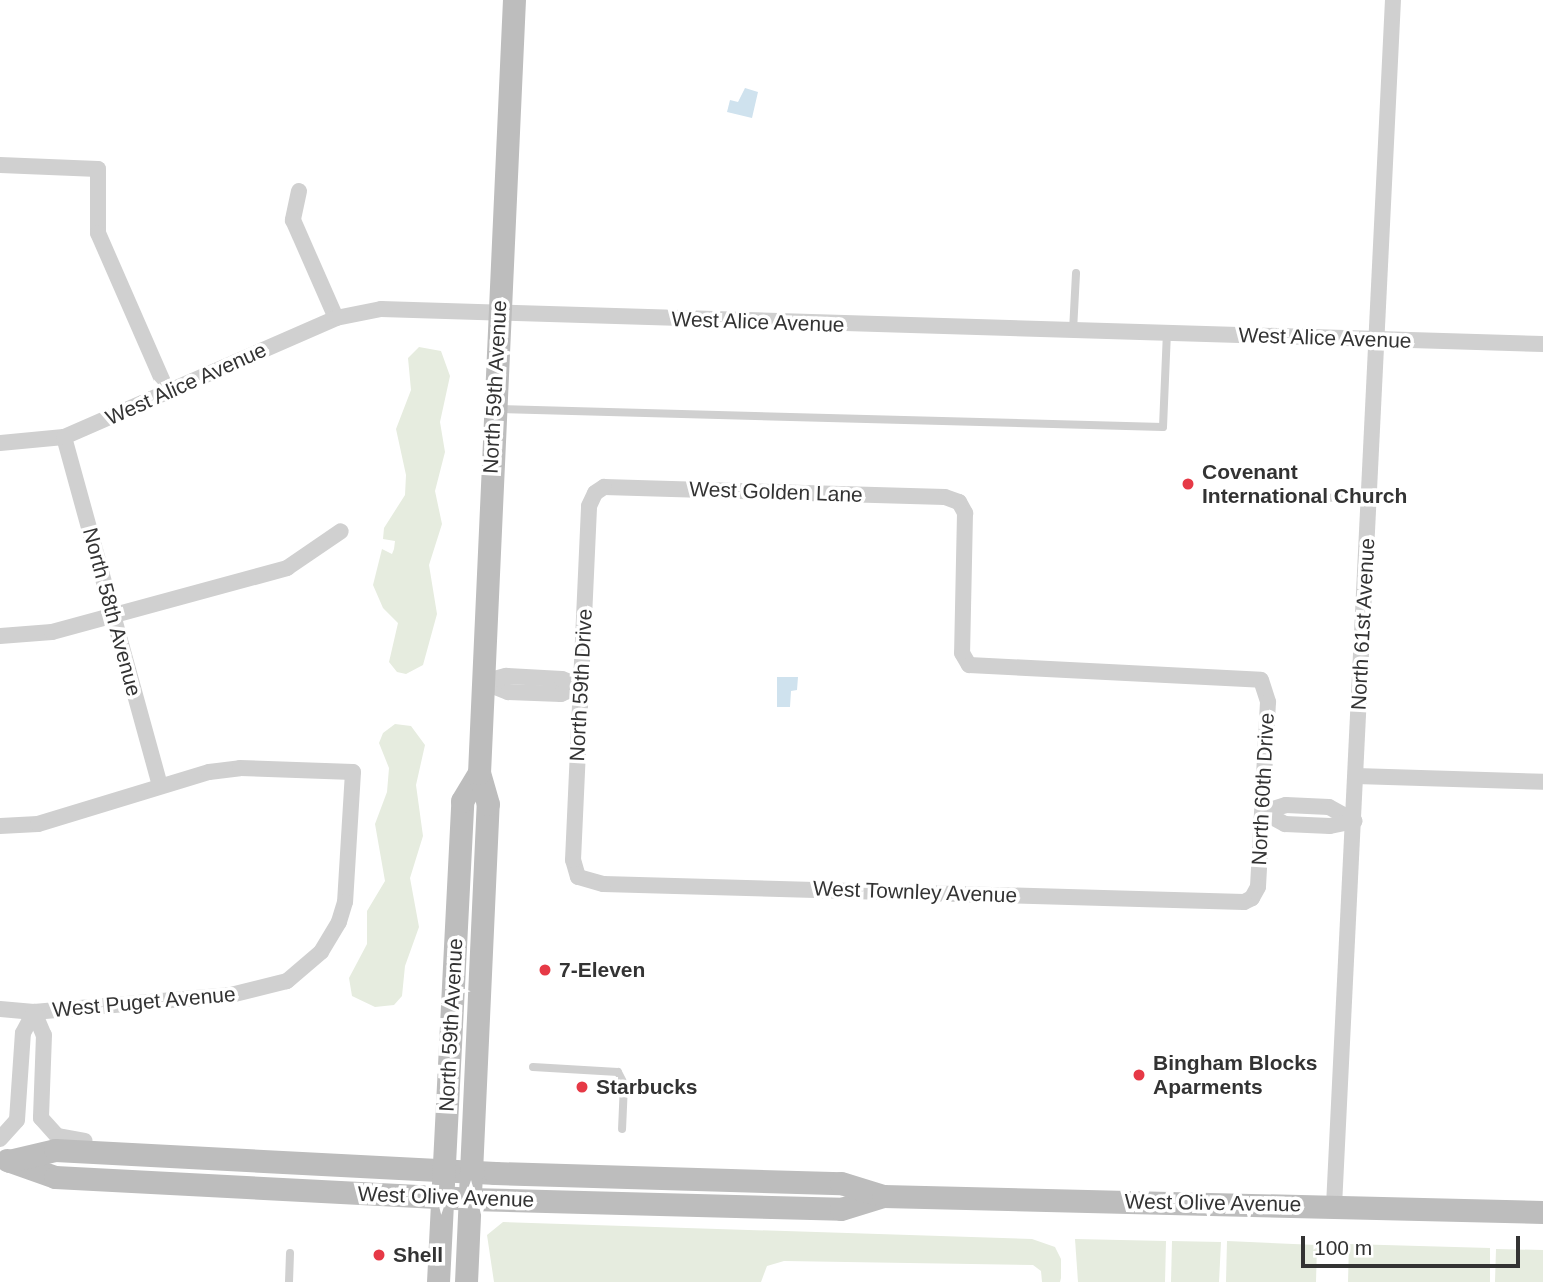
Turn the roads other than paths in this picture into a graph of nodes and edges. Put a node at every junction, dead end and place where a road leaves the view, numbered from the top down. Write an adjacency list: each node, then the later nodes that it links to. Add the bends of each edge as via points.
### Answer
1 (514, 0): 6 (main road, North 59th Avenue)
2 (1393, 0): 10 (street, North 61st Avenue)
3 (0, 165): 12 (street, via 98,169 98,233)
4 (299, 191): 7 (street, via 293,220)
5 (1076, 273): 8 (lane)
6 (498, 315): 7 (street, West Alice Avenue, via 381,309); 8 (street, West Alice Avenue); 13 (main road, North 59th Avenue)
7 (335, 318): 12 (street, West Alice Avenue)
8 (1073, 331): 9 (street, West Alice Avenue)
9 (1167, 333): 10 (street, West Alice Avenue); 13 (lane, via 1163,426)
10 (1378, 339): 11 (street, West Alice Avenue); 17 (street, North 61st Avenue)
11 (1543, 344)
12 (168, 393): 14 (street, West Alice Avenue)
13 (494, 408): 23 (main road, North 59th Avenue)
14 (64, 437): 15 (street, West Alice Avenue); 20 (street, North 58th Avenue)
15 (0, 443)
16 (594, 493): 22 (street, West Golden Lane, via 604,487 624,487 945,497 959,502 965,513 961,653 970,665); 24 (street, North 59th Drive, via 589,506)
17 (1370, 496): 18 (lane); 26 (street, North 61st Avenue)
18 (1324, 498)
19 (341, 531): 20 (street, via 287,568)
20 (113, 615): 21 (street, via 52,632); 28 (street, North 58th Avenue)
21 (0, 636)
22 (1261, 680): 29 (street, North 60th Drive, via 1268,702)
23 (483, 682): 24 (street, via 508,692 561,694); 25 (main road, North 59th Avenue)
24 (580, 686): 32 (street, North 59th Drive, via 573,860)
25 (479, 774): 41 (main road, North 59th Avenue, via 462,801); 42 (main road, North 59th Avenue, via 488,804)
26 (1356, 776): 27 (street); 30 (street, North 61st Avenue)
27 (1543, 782)
28 (160, 786): 31 (street, via 38,824); 35 (street, West Puget Avenue, via 240,768 353,772 345,902 339,922 321,952 287,981 231,995)
29 (1263, 812): 30 (street, via 1285,824 1330,826); 33 (street, North 60th Drive, via 1258,887)
30 (1354, 821): 46 (street, North 61st Avenue)
31 (0, 826)
32 (578, 877): 33 (street, West Townley Avenue, via 603,884 1244,902)
33 (1252, 898)
34 (0, 1009): 35 (street, West Puget Avenue)
35 (34, 1012): 38 (street, via 23,1034 17,1120); 39 (street, via 44,1035 41,1118 51,1131 65,1140 139,1144)
36 (533, 1066): 37 (lane, via 618,1072 624,1084)
37 (622, 1129)
38 (0, 1139)
39 (176, 1156): 40 (main road, West Olive Avenue, via 55,1150); 41 (main road, West Olive Avenue)
40 (5, 1160): 44 (main road, West Olive Avenue, via 55,1177)
41 (444, 1171): 42 (main road, West Olive Avenue); 44 (main road, North 59th Avenue)
42 (471, 1172): 43 (main road, West Olive Avenue, via 841,1183); 45 (main road, North 59th Avenue)
43 (883, 1196): 45 (main road, West Olive Avenue, via 841,1209); 46 (main road, West Olive Avenue)
44 (443, 1198): 45 (main road, West Olive Avenue); 50 (main road, North 59th Avenue)
45 (470, 1199): 51 (main road, North 59th Avenue)
46 (1334, 1206): 47 (main road, West Olive Avenue)
47 (1543, 1212)
48 (290, 1253): 49 (lane)
49 (289, 1282)
50 (438, 1282)
51 (466, 1282)

